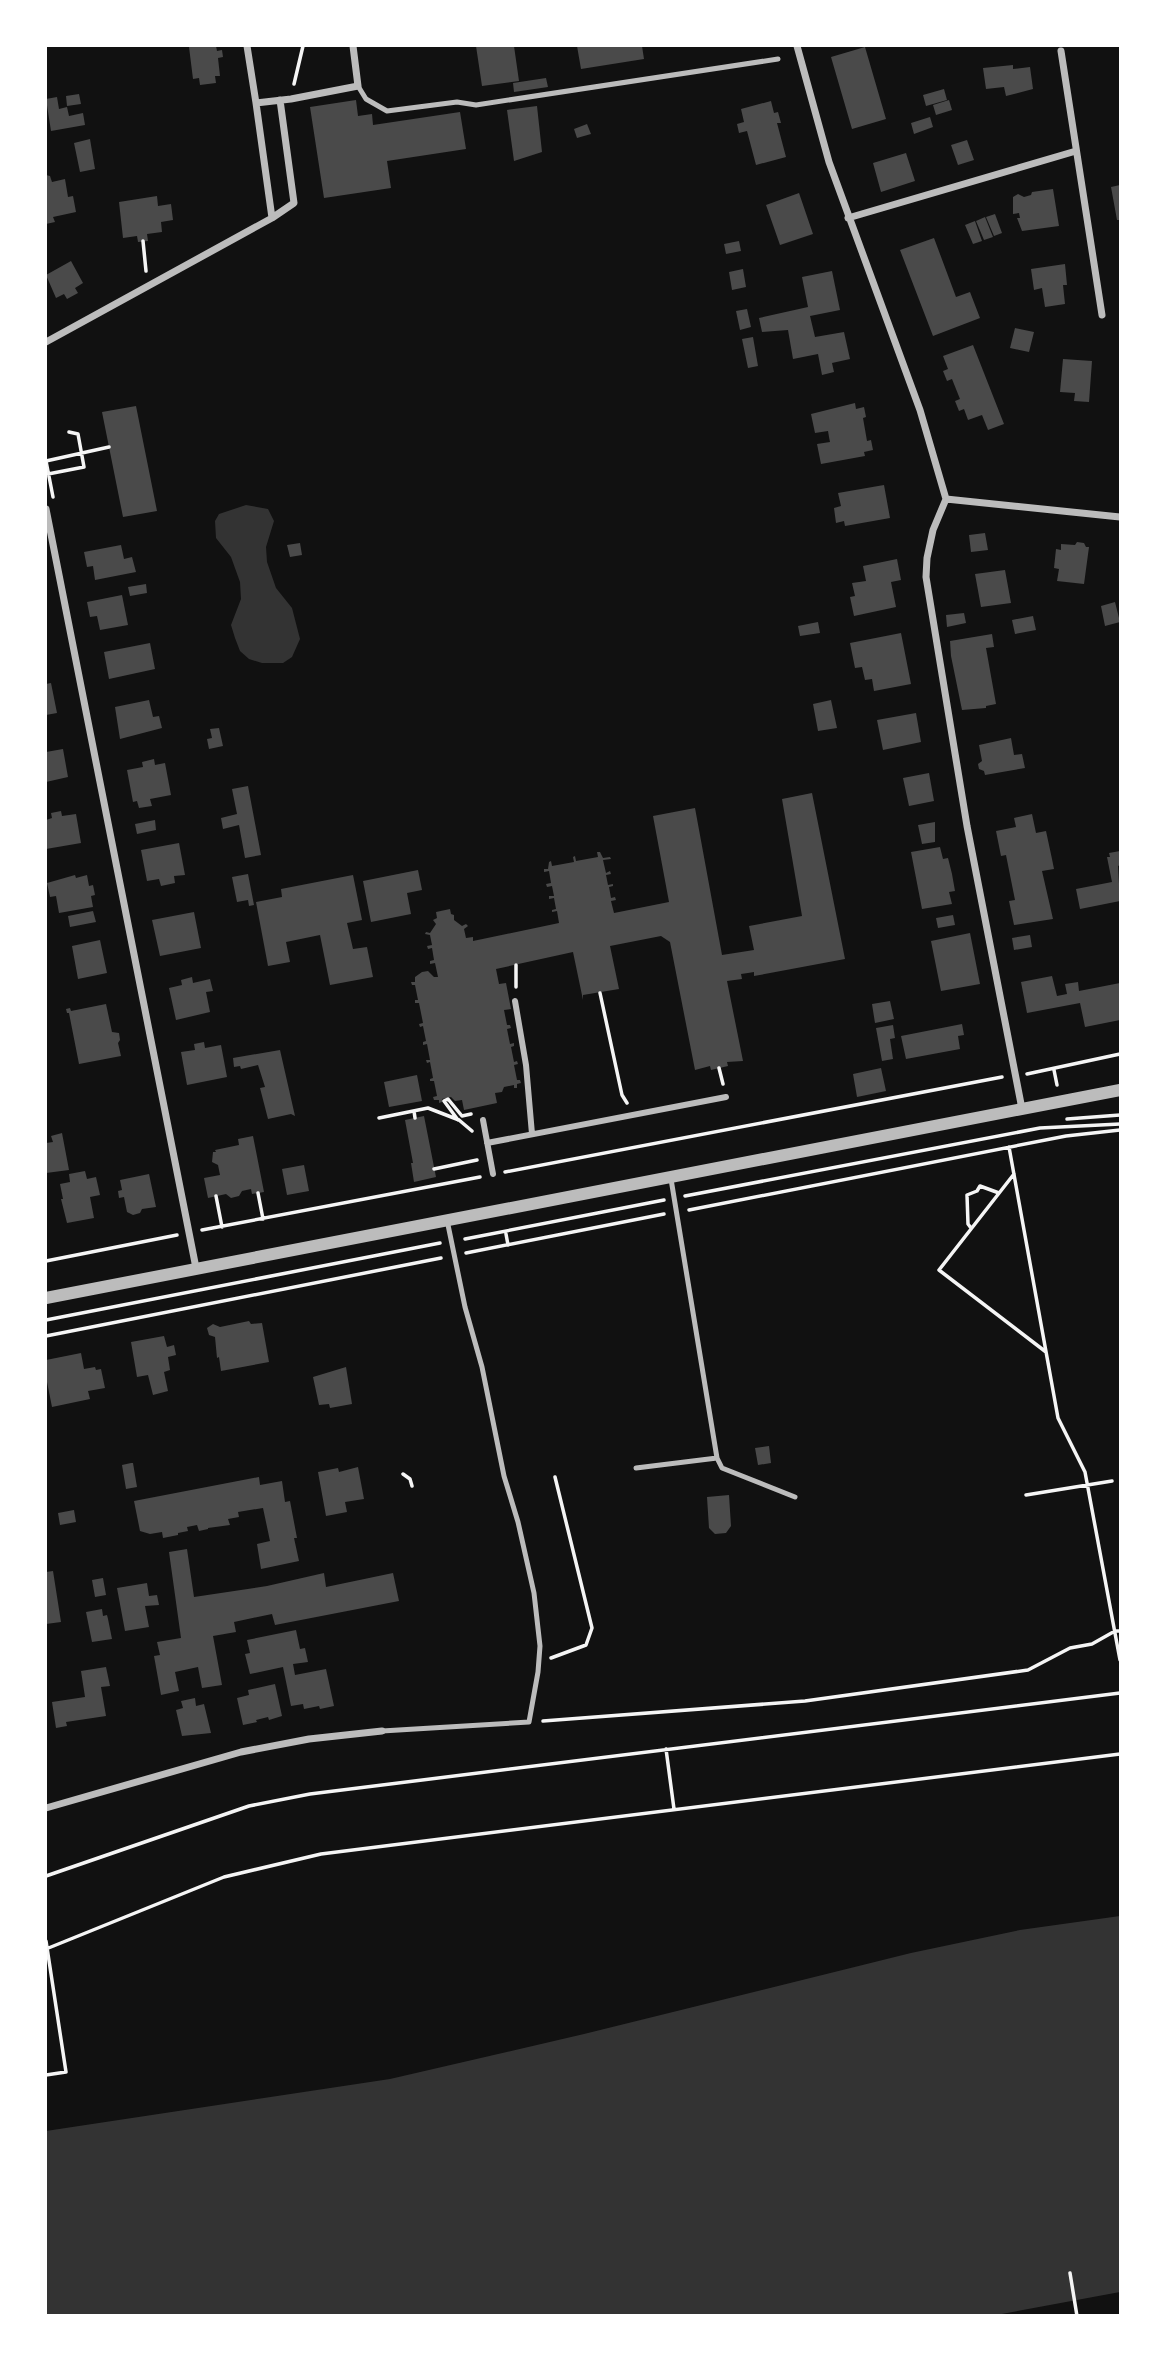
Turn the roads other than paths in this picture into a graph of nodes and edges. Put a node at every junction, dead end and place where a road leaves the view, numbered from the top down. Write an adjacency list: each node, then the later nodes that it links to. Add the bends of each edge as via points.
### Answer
1 (247, 46): 8 (street)
2 (353, 46): 6 (street)
3 (797, 46): 11 (street)
4 (1061, 51): 9 (street)
5 (778, 59): 6 (lane, via 476,105 457,102 387,111 366,99)
6 (358, 86): 7 (street)
7 (280, 100): 8 (street); 10 (street, via 294,203)
8 (256, 103): 10 (street)
9 (1076, 151): 11 (street); 12 (street)
10 (272, 218): 13 (street)
11 (848, 218): 14 (street, via 920,410)
12 (1102, 315)
13 (46, 342)
14 (946, 499): 16 (street); 20 (street, via 933,530 926,578 967,826)
15 (46, 509): 27 (street)
16 (1121, 517)
17 (515, 1001): 22 (street)
18 (1121, 1090): 20 (street)
19 (726, 1097): 22 (street)
20 (1022, 1109): 25 (street)
21 (483, 1120): 23 (street)
22 (532, 1135): 23 (street)
23 (487, 1143): 24 (street)
24 (493, 1174)
25 (670, 1176): 26 (street); 29 (lane)
26 (447, 1220): 27 (street); 32 (lane, via 534,1593 539,1661 529,1722)
27 (196, 1268): 28 (street)
28 (46, 1298)
29 (717, 1458): 30 (lane); 31 (lane, via 722,1468)
30 (636, 1468)
31 (794, 1497)
32 (382, 1731): 33 (street, via 242,1752)
33 (46, 1808)

